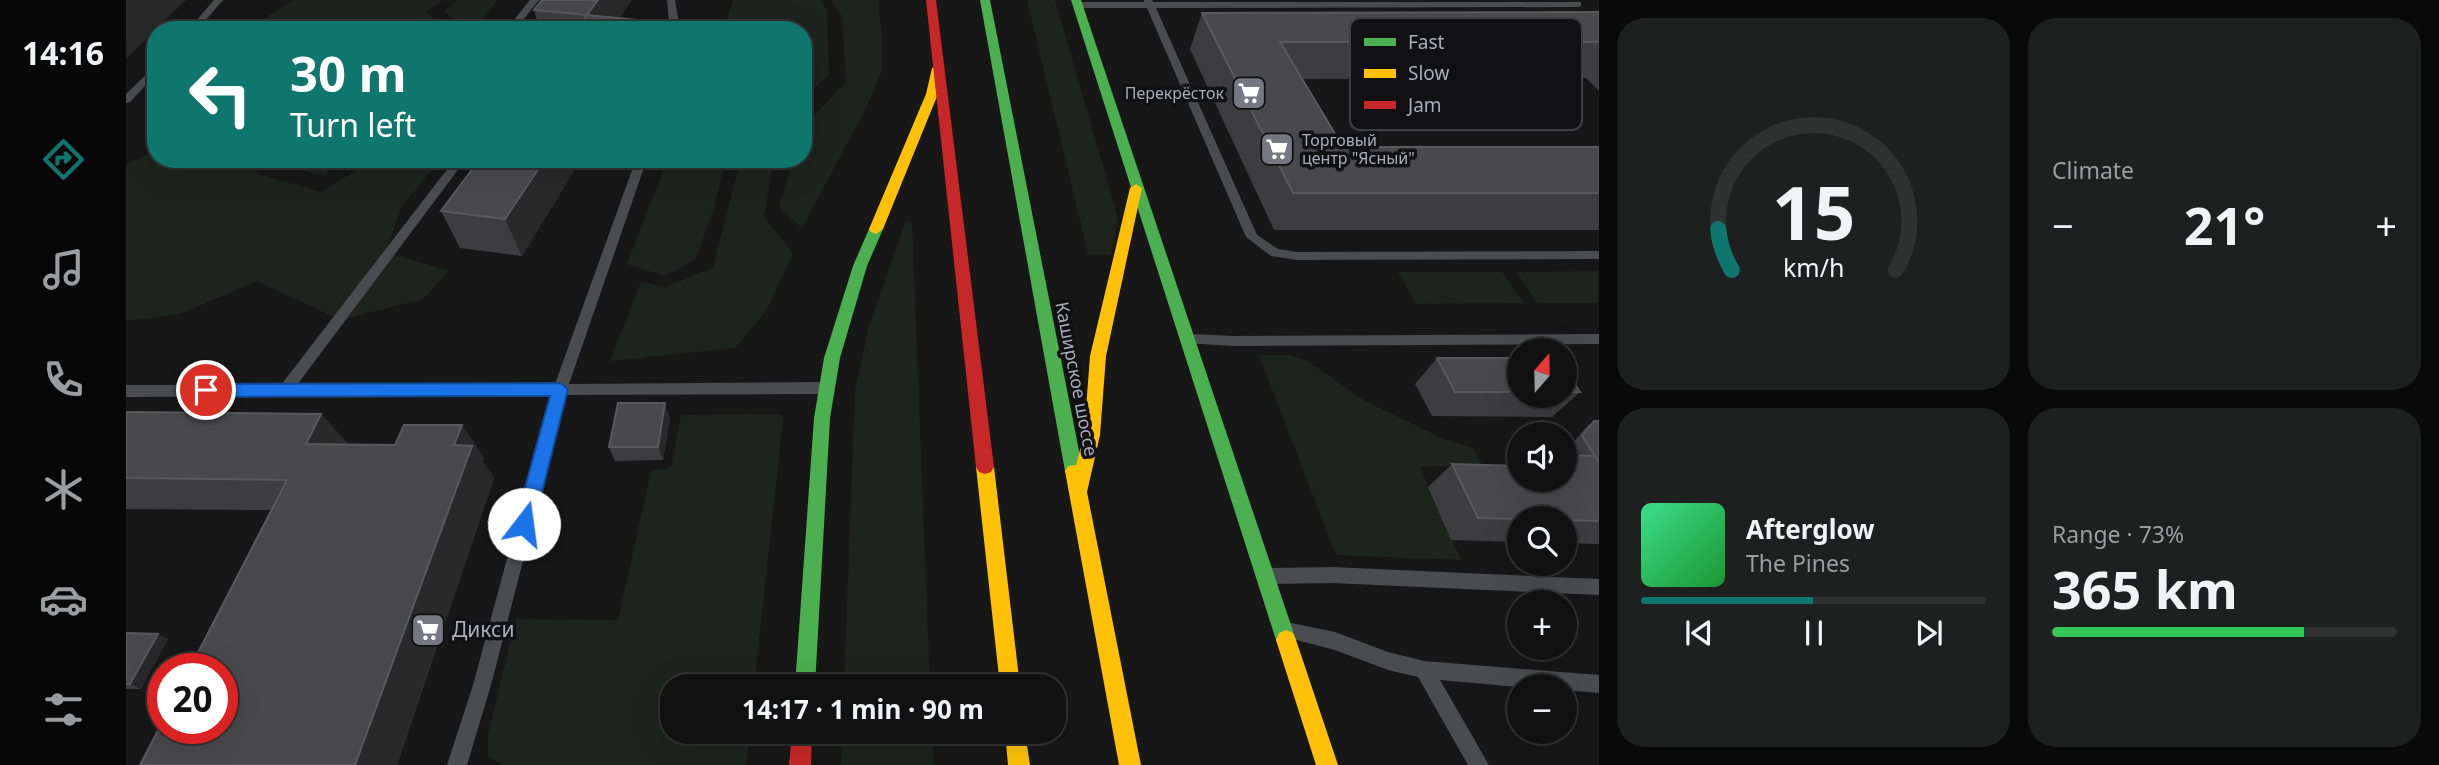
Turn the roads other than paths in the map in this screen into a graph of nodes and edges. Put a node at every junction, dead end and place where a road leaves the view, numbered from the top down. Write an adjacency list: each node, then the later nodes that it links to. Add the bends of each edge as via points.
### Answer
1 (219, 0): 11 (lane)
2 (535, 0): 12 (lane)
3 (671, 0): 13 (lane)
4 (931, 0): 14 (main road)
5 (985, 0): 27 (main road, Каширское шоссе)
6 (1367, 2): 7 (lane); 9 (lane)
7 (1576, 2): 10 (lane)
8 (1077, 3): 9 (lane); 19 (main road)
9 (1149, 3): 20 (lane, via 1252,237 1267,249 1297,256)
10 (1587, 12)
11 (200, 21)
12 (518, 21)
13 (674, 21)
14 (938, 68): 23 (main road, via 932,94 860,266); 33 (main road)
15 (147, 78): 16 (lane)
16 (126, 100)
17 (454, 168): 25 (lane)
18 (639, 168): 24 (lane)
19 (1136, 188): 21 (main road); 27 (main road, via 1098,356 1092,435)
20 (1599, 255)
21 (1188, 339): 22 (lane); 28 (main road)
22 (1599, 339)
23 (827, 388): 24 (lane); 32 (main road)
24 (560, 389): 25 (lane); 37 (lane)
25 (285, 390): 26 (lane)
26 (126, 391)
27 (1078, 492): 40 (main road, Каширское шоссе)
28 (1266, 576): 29 (lane); 30 (main road)
29 (1599, 587)
30 (1282, 629): 31 (lane); 41 (main road)
31 (1424, 670): 34 (lane); 42 (lane)
32 (806, 674)
33 (1009, 674)
34 (1599, 684)
35 (801, 744): 38 (main road)
36 (1016, 744): 39 (main road)
37 (460, 764)
38 (800, 765)
39 (1019, 765)
40 (1130, 765)
41 (1326, 765)
42 (1479, 765)

